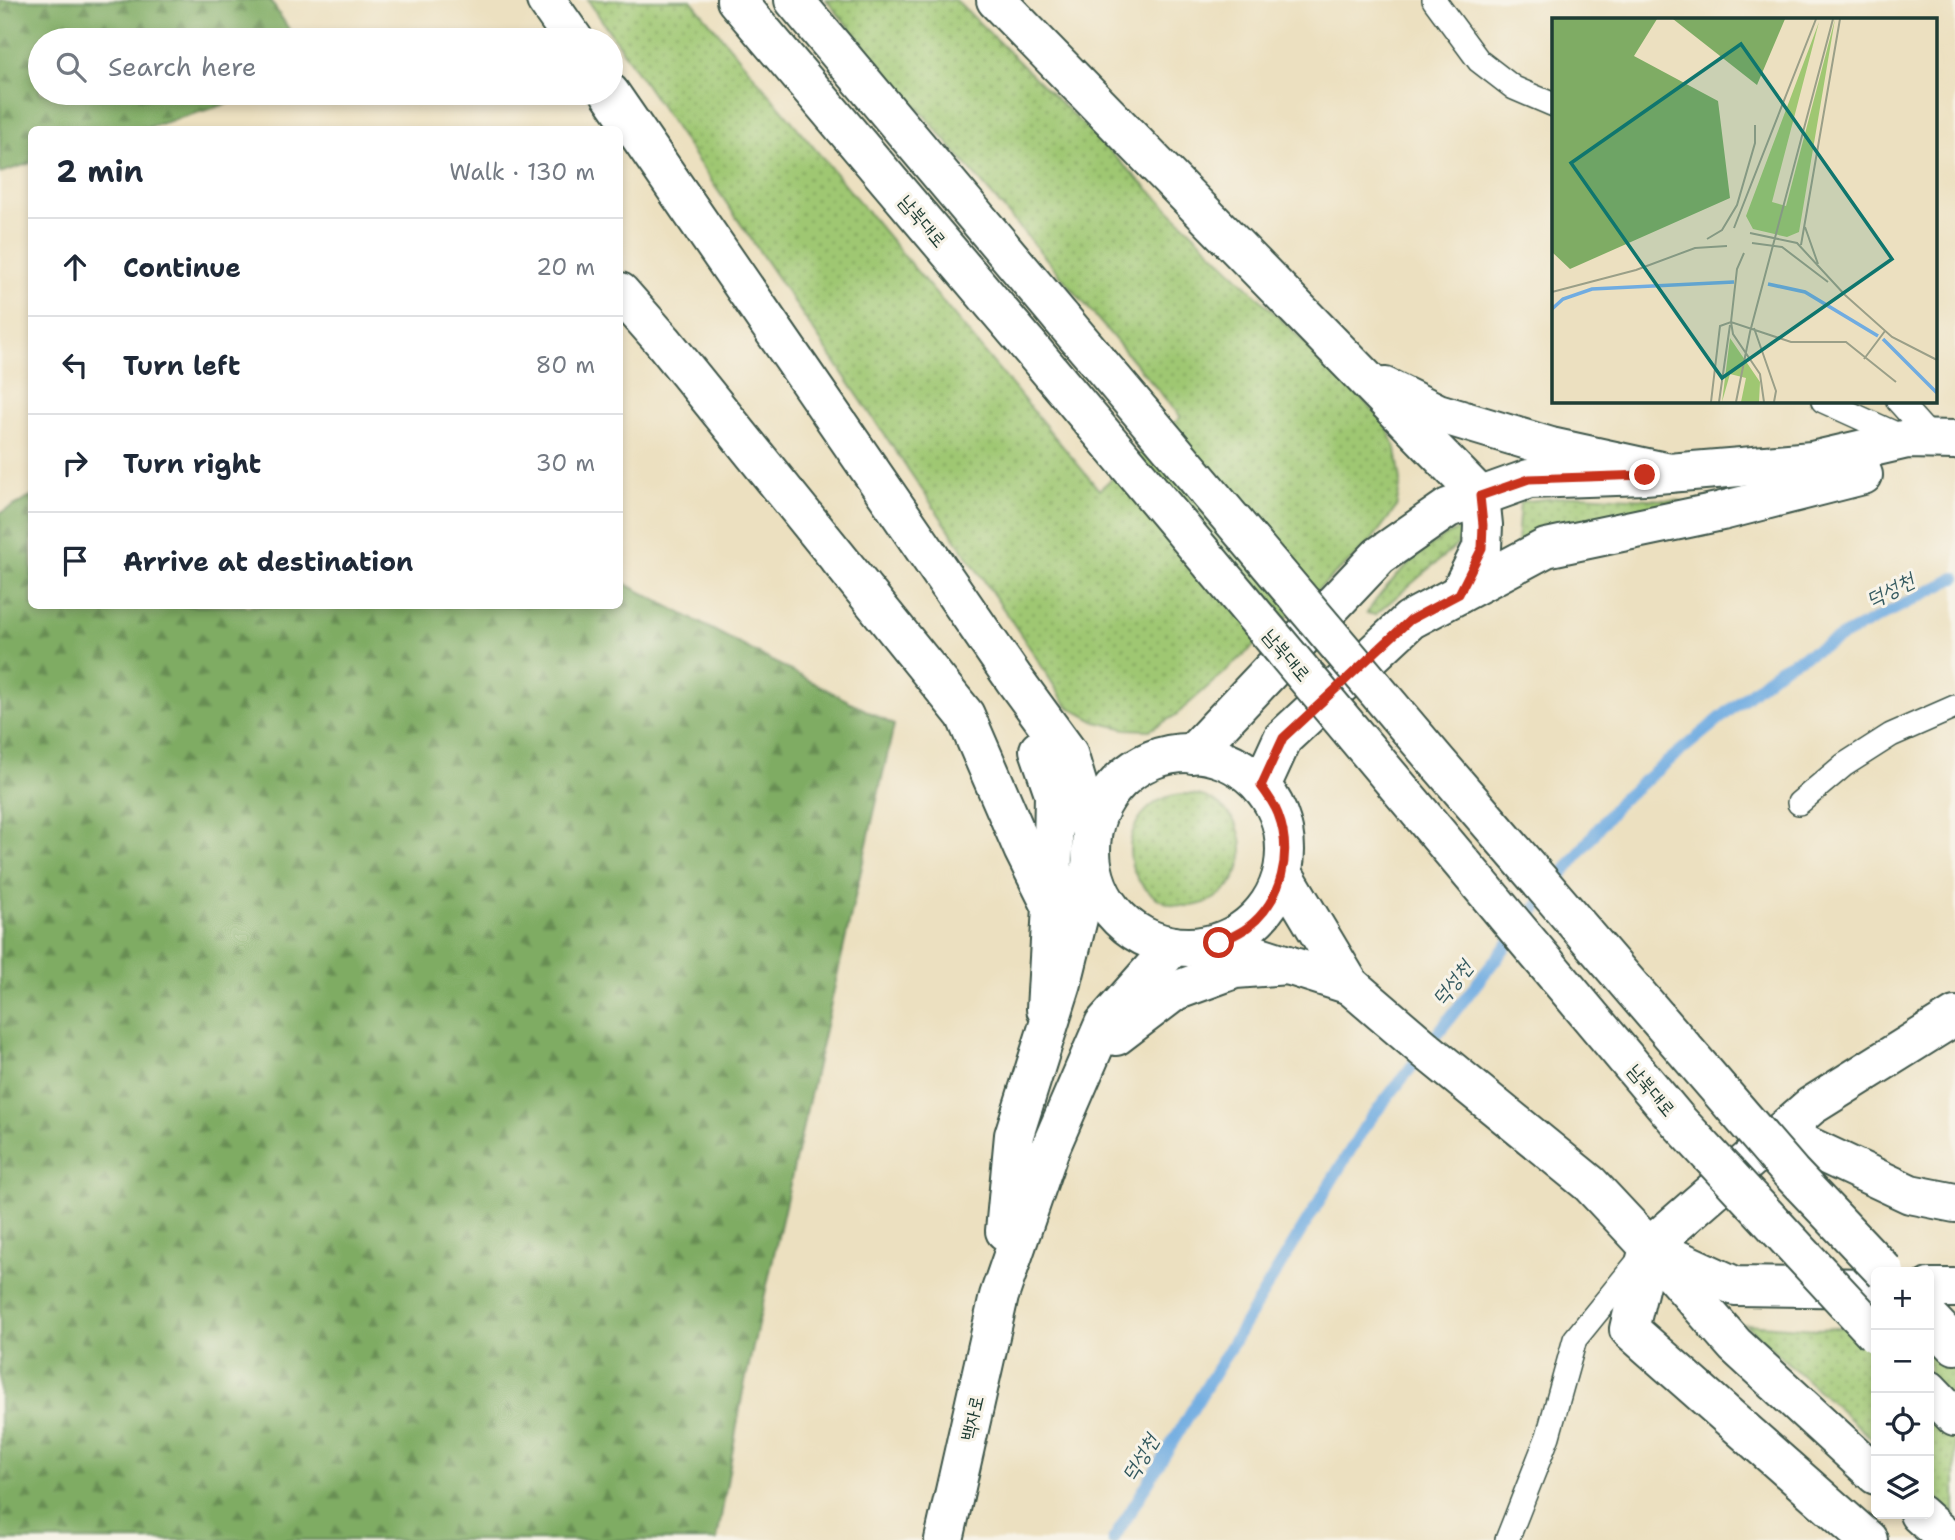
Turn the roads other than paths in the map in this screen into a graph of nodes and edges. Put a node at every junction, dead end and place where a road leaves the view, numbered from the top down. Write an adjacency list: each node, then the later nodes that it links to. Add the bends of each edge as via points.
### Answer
1 (546, 0): 6 (main road)
2 (736, 0): 41 (main road, 남북대로, bridge, via 1679,1122)
3 (794, 0): 35 (main road, bridge, via 1429,753 1782,1163)
4 (996, 0): 10 (main road)
5 (1434, 0): 7 (lane, via 1479,61 1514,88)
6 (566, 28)
7 (1552, 104)
8 (618, 105): 17 (main road)
9 (623, 295): 24 (main road, via 965,715)
10 (1361, 376): 14 (main road, via 1438,413 1551,447); 15 (main road)
11 (1826, 402): 13 (lane)
12 (1899, 402): 13 (lane)
13 (1937, 442): 14 (main road, via 1812,461); 16 (main road, via 1933,460 1546,548)
14 (1670, 472): 15 (main road, via 1529,479)
15 (1480, 496): 16 (main road, via 1482,548); 19 (main road, via 1448,508 1379,556)
16 (1459, 594): 20 (main road, via 1410,620 1283,738)
17 (1014, 679): 22 (main road, via 1068,753); 24 (main road, via 1054,793)
18 (1955, 708): 21 (lane, via 1891,734)
19 (1192, 754): 20 (main road, via 1238,766); 22 (main road, via 1148,762 1122,779 1103,804)
20 (1261, 786): 23 (main road, via 1278,812 1285,842)
21 (1799, 803)
22 (1092, 849): 26 (main road, via 1102,898 1124,924 1153,942); 30 (main road, via 1062,983)
23 (1283, 873): 25 (main road, via 1271,901 1248,927); 28 (main road)
24 (1052, 907): 30 (main road)
25 (1219, 943): 26 (main road); 27 (main road)
26 (1173, 946): 31 (main road, via 1104,1024)
27 (1288, 965): 28 (main road); 31 (main road, via 1235,969 1175,991)
28 (1350, 985): 34 (main road, via 1590,1184)
29 (1955, 1016): 32 (main road, via 1811,1106)
30 (1044, 1039): 39 (main road, via 1014,1135)
31 (1090, 1056): 39 (main road, via 1049,1151)
32 (1780, 1133): 33 (main road, via 1910,1194); 34 (main road)
33 (1955, 1203)
34 (1649, 1247): 36 (main road, via 1735,1286); 45 (main road, via 1735,1345); 48 (lane, via 1575,1339 1548,1436); 49 (main road, via 1629,1329)
35 (1880, 1267)
36 (1871, 1288)
37 (1934, 1288): 38 (main road)
38 (1955, 1288)
39 (999, 1296): 47 (main road, 백자로)
40 (1934, 1323): 42 (main road)
41 (1872, 1330)
42 (1955, 1345)
43 (1932, 1393): 44 (main road)
44 (1955, 1417)
45 (1871, 1470)
46 (1925, 1519): 50 (main road)
47 (944, 1540)
48 (1507, 1540)
49 (1868, 1540)
50 (1948, 1540)

